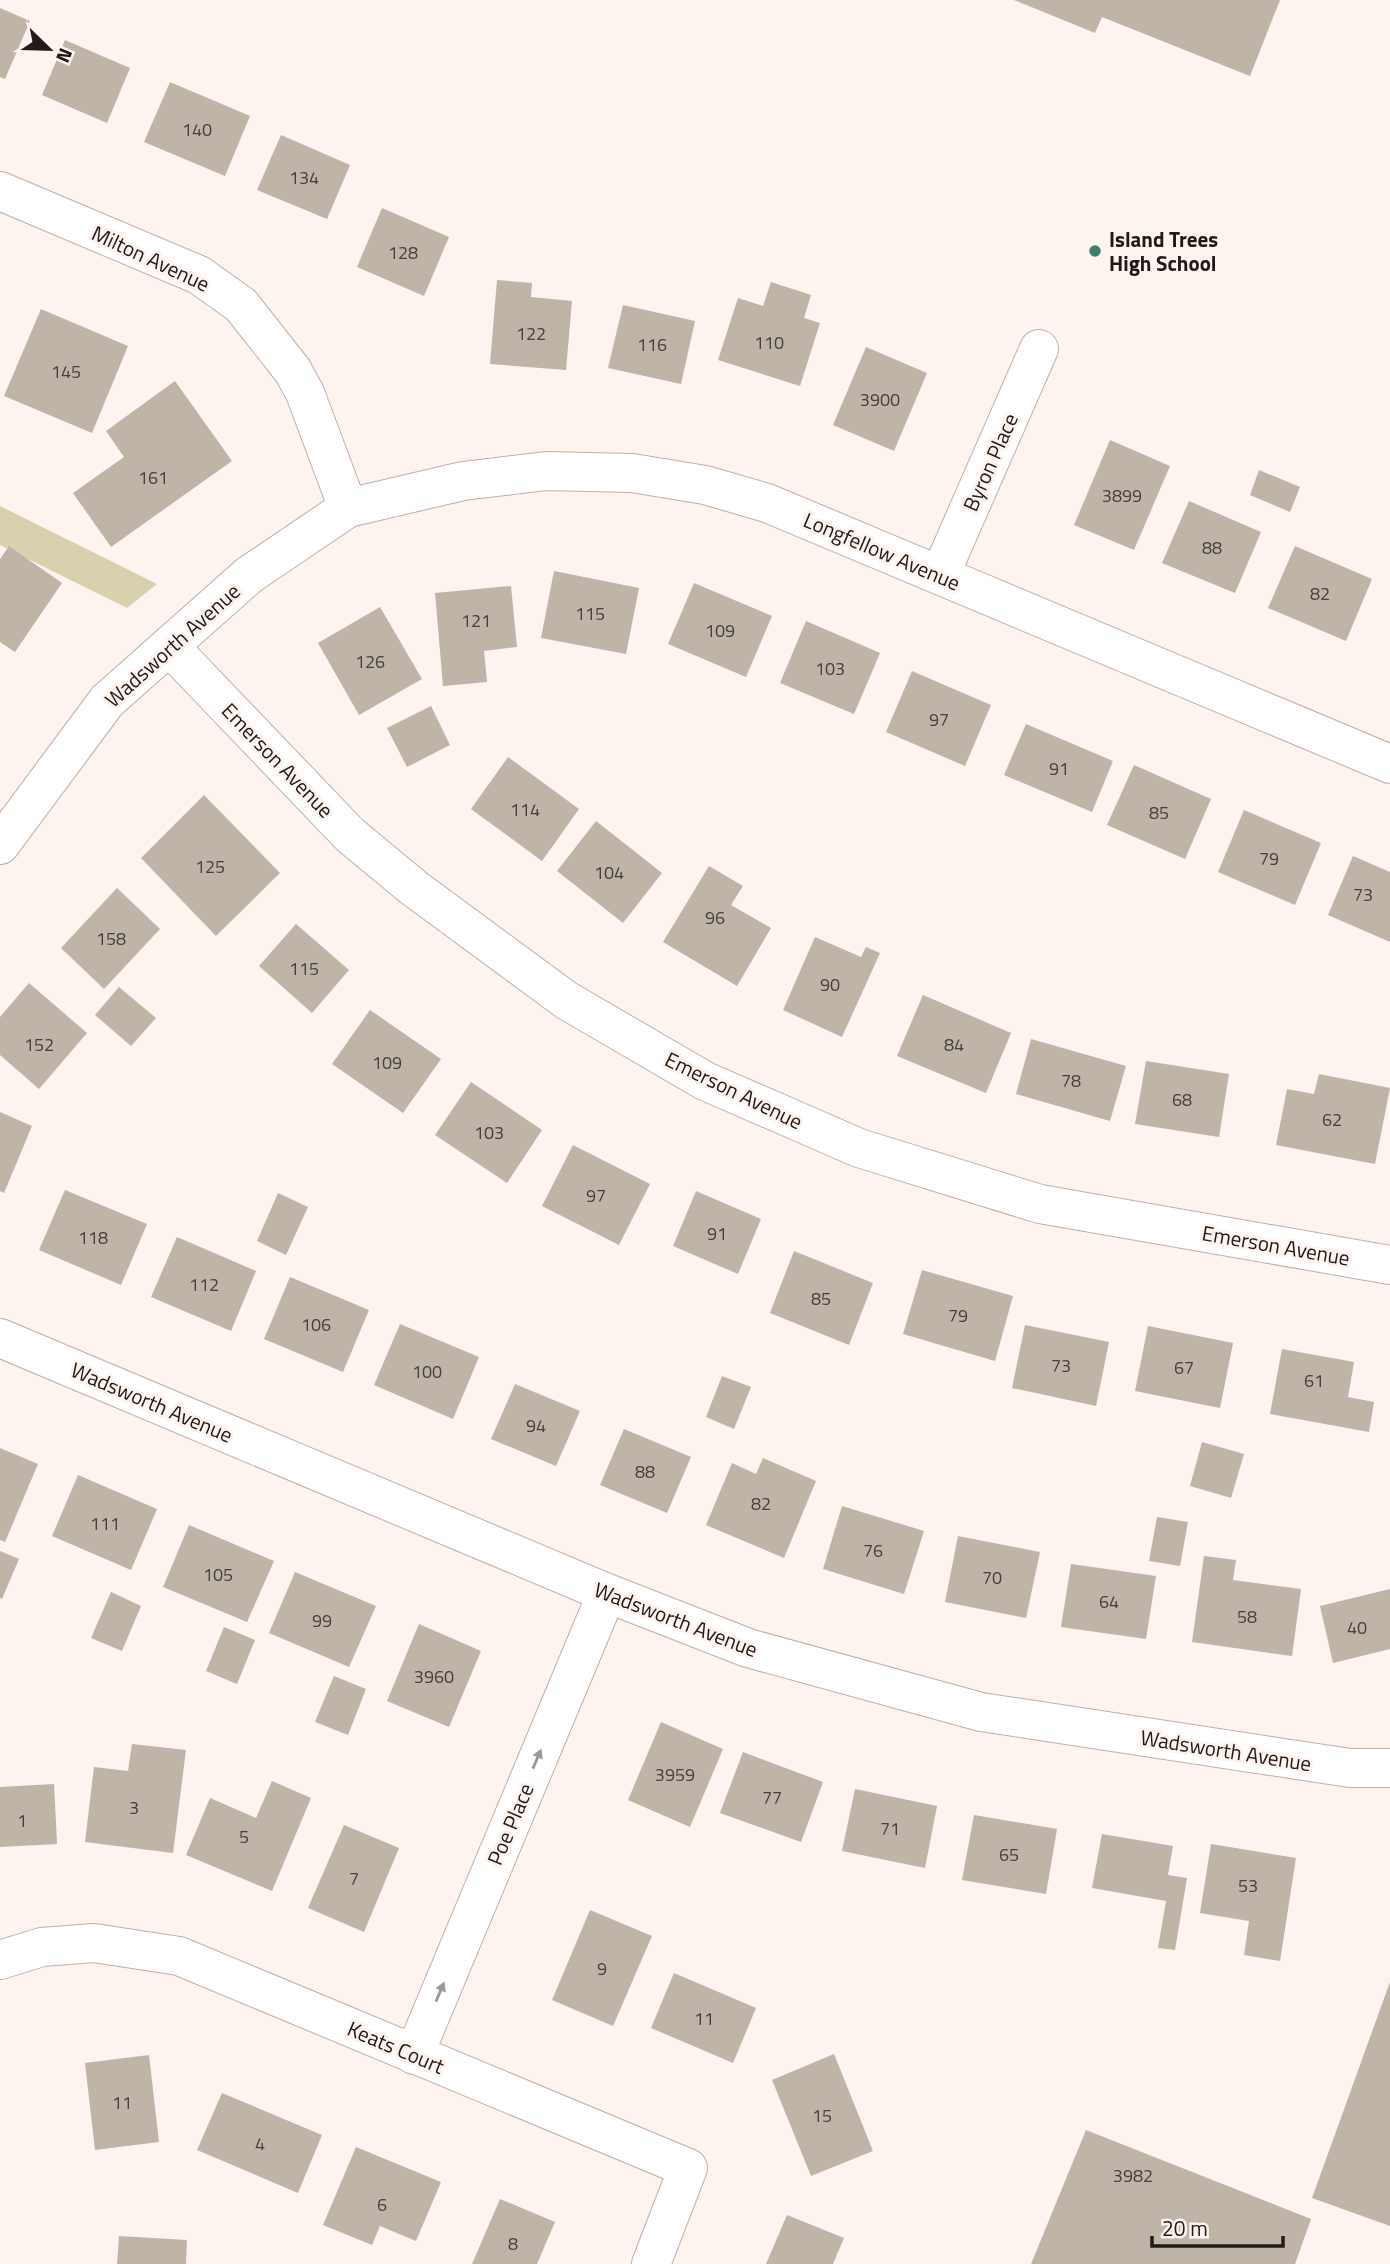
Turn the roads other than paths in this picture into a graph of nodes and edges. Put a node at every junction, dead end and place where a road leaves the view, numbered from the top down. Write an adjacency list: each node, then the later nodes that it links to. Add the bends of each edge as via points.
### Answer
1 (0, 191): 3 (street, Milton Avenue, via 199,275 241,304 293,370)
2 (1039, 349): 4 (street, Byron Place)
3 (348, 508): 4 (street, Longfellow Avenue, via 491,477 546,471 632,473 705,485 767,503); 5 (street, Wadsworth Avenue, via 249,575)
4 (940, 575): 6 (street, Longfellow Avenue)
5 (169, 646): 7 (street, Wadsworth Avenue, via 107,701); 8 (street, Emerson Avenue, via 350,835 414,888 566,1000 705,1081 859,1148 1040,1204)
6 (1390, 764)
7 (0, 845)
8 (1390, 1265)
9 (0, 1338): 10 (street, Wadsworth Avenue)
10 (607, 1592): 11 (street, Wadsworth Avenue, via 748,1648 981,1712 1350,1768); 13 (street, Poe Place, one-way to 10)
11 (1390, 1768)
12 (0, 1960): 13 (street, Keats Court, via 42,1947 94,1943 179,1956)
13 (414, 2055): 14 (street, Keats Court, via 688,2168)
14 (651, 2264)

